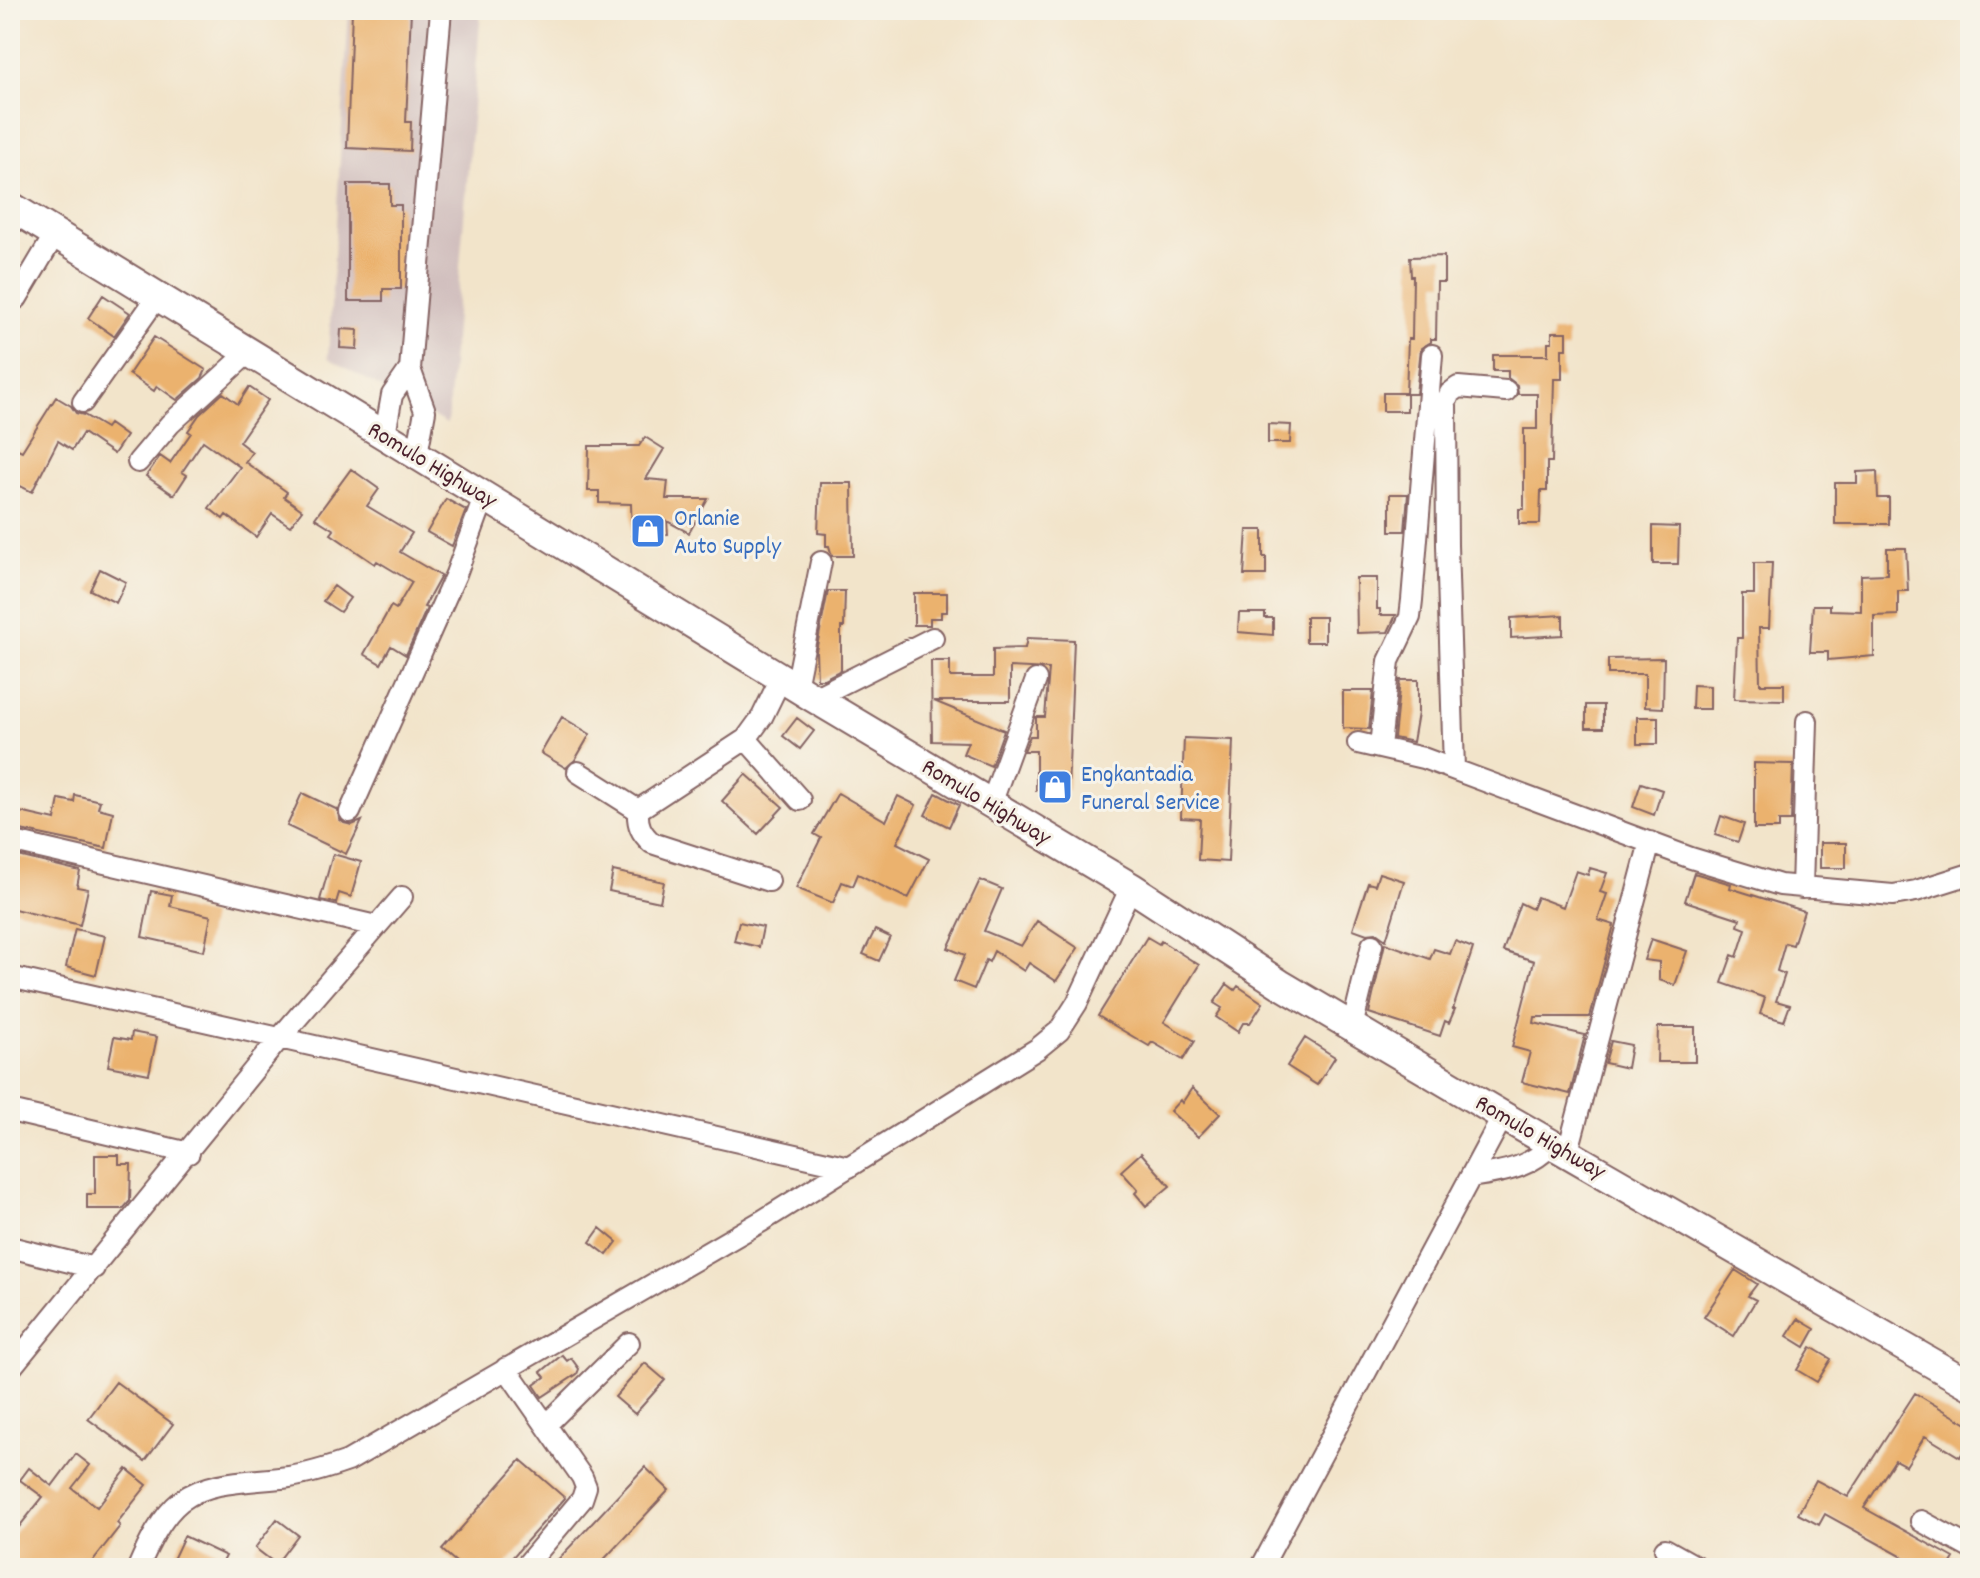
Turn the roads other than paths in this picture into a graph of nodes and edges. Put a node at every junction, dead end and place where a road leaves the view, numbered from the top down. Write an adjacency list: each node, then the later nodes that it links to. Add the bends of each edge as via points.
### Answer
1 (441, 10): 8 (street)
2 (10, 206): 3 (highway, Romulo Highway)
3 (55, 234): 4 (highway, Romulo Highway); 5 (street)
4 (158, 296): 6 (highway, Romulo Highway); 10 (street)
5 (17, 298)
6 (249, 352): 11 (highway, Romulo Highway); 13 (street, via 170,424)
7 (1432, 355): 22 (street, via 1410,617 1389,661)
8 (410, 369): 11 (street, via 392,395); 12 (street, via 425,411)
9 (1506, 391): 23 (street, via 1458,387 1446,402)
10 (83, 402)
11 (385, 434): 12 (highway, Romulo Highway)
12 (417, 454): 14 (highway, Romulo Highway)
13 (138, 462)
14 (485, 495): 18 (highway, Romulo Highway); 28 (street, via 456,574)
15 (821, 562): 18 (street)
16 (933, 638): 18 (street)
17 (1036, 680): 26 (street)
18 (797, 688): 20 (street, via 762,717); 26 (highway, Romulo Highway)
19 (1807, 721): 34 (street)
20 (746, 739): 25 (street); 27 (street)
21 (1358, 743): 22 (street)
22 (1380, 747): 23 (street)
23 (1454, 769): 30 (street)
24 (578, 772): 27 (street)
25 (800, 800)
26 (991, 804): 33 (highway, Romulo Highway)
27 (638, 810): 32 (street, via 637,823 652,843)
28 (350, 812)
29 (10, 841): 36 (street)
30 (1650, 842): 34 (street, via 1730,871); 43 (street)
31 (1970, 874): 34 (street, via 1893,895)
32 (769, 881)
33 (1131, 887): 39 (highway, Romulo Highway); 45 (street, via 1059,1031)
34 (1802, 888)
35 (402, 897): 36 (street)
36 (376, 926): 40 (street)
37 (1372, 945): 39 (street)
38 (10, 977): 40 (street)
39 (1352, 1027): 42 (highway, Romulo Highway)
40 (279, 1039): 44 (street); 45 (street)
41 (10, 1111): 44 (street)
42 (1503, 1116): 43 (highway, Romulo Highway); 46 (street)
43 (1561, 1147): 46 (street, via 1526,1165); 52 (highway, Romulo Highway)
44 (189, 1153): 48 (street)
45 (849, 1167): 50 (street)
46 (1471, 1177): 59 (street)
47 (10, 1247): 48 (street)
48 (94, 1268): 51 (street)
49 (629, 1343): 53 (street)
50 (506, 1368): 53 (street); 57 (street, via 348,1461 291,1477 203,1489 180,1502 162,1523)
51 (10, 1369)
52 (1970, 1385)
53 (546, 1425): 58 (street, via 586,1487 582,1499)
54 (1921, 1521): 55 (street)
55 (1970, 1548)
56 (1665, 1549): 60 (street)
57 (138, 1568)
58 (524, 1568)
59 (1261, 1568)
60 (1699, 1568)

